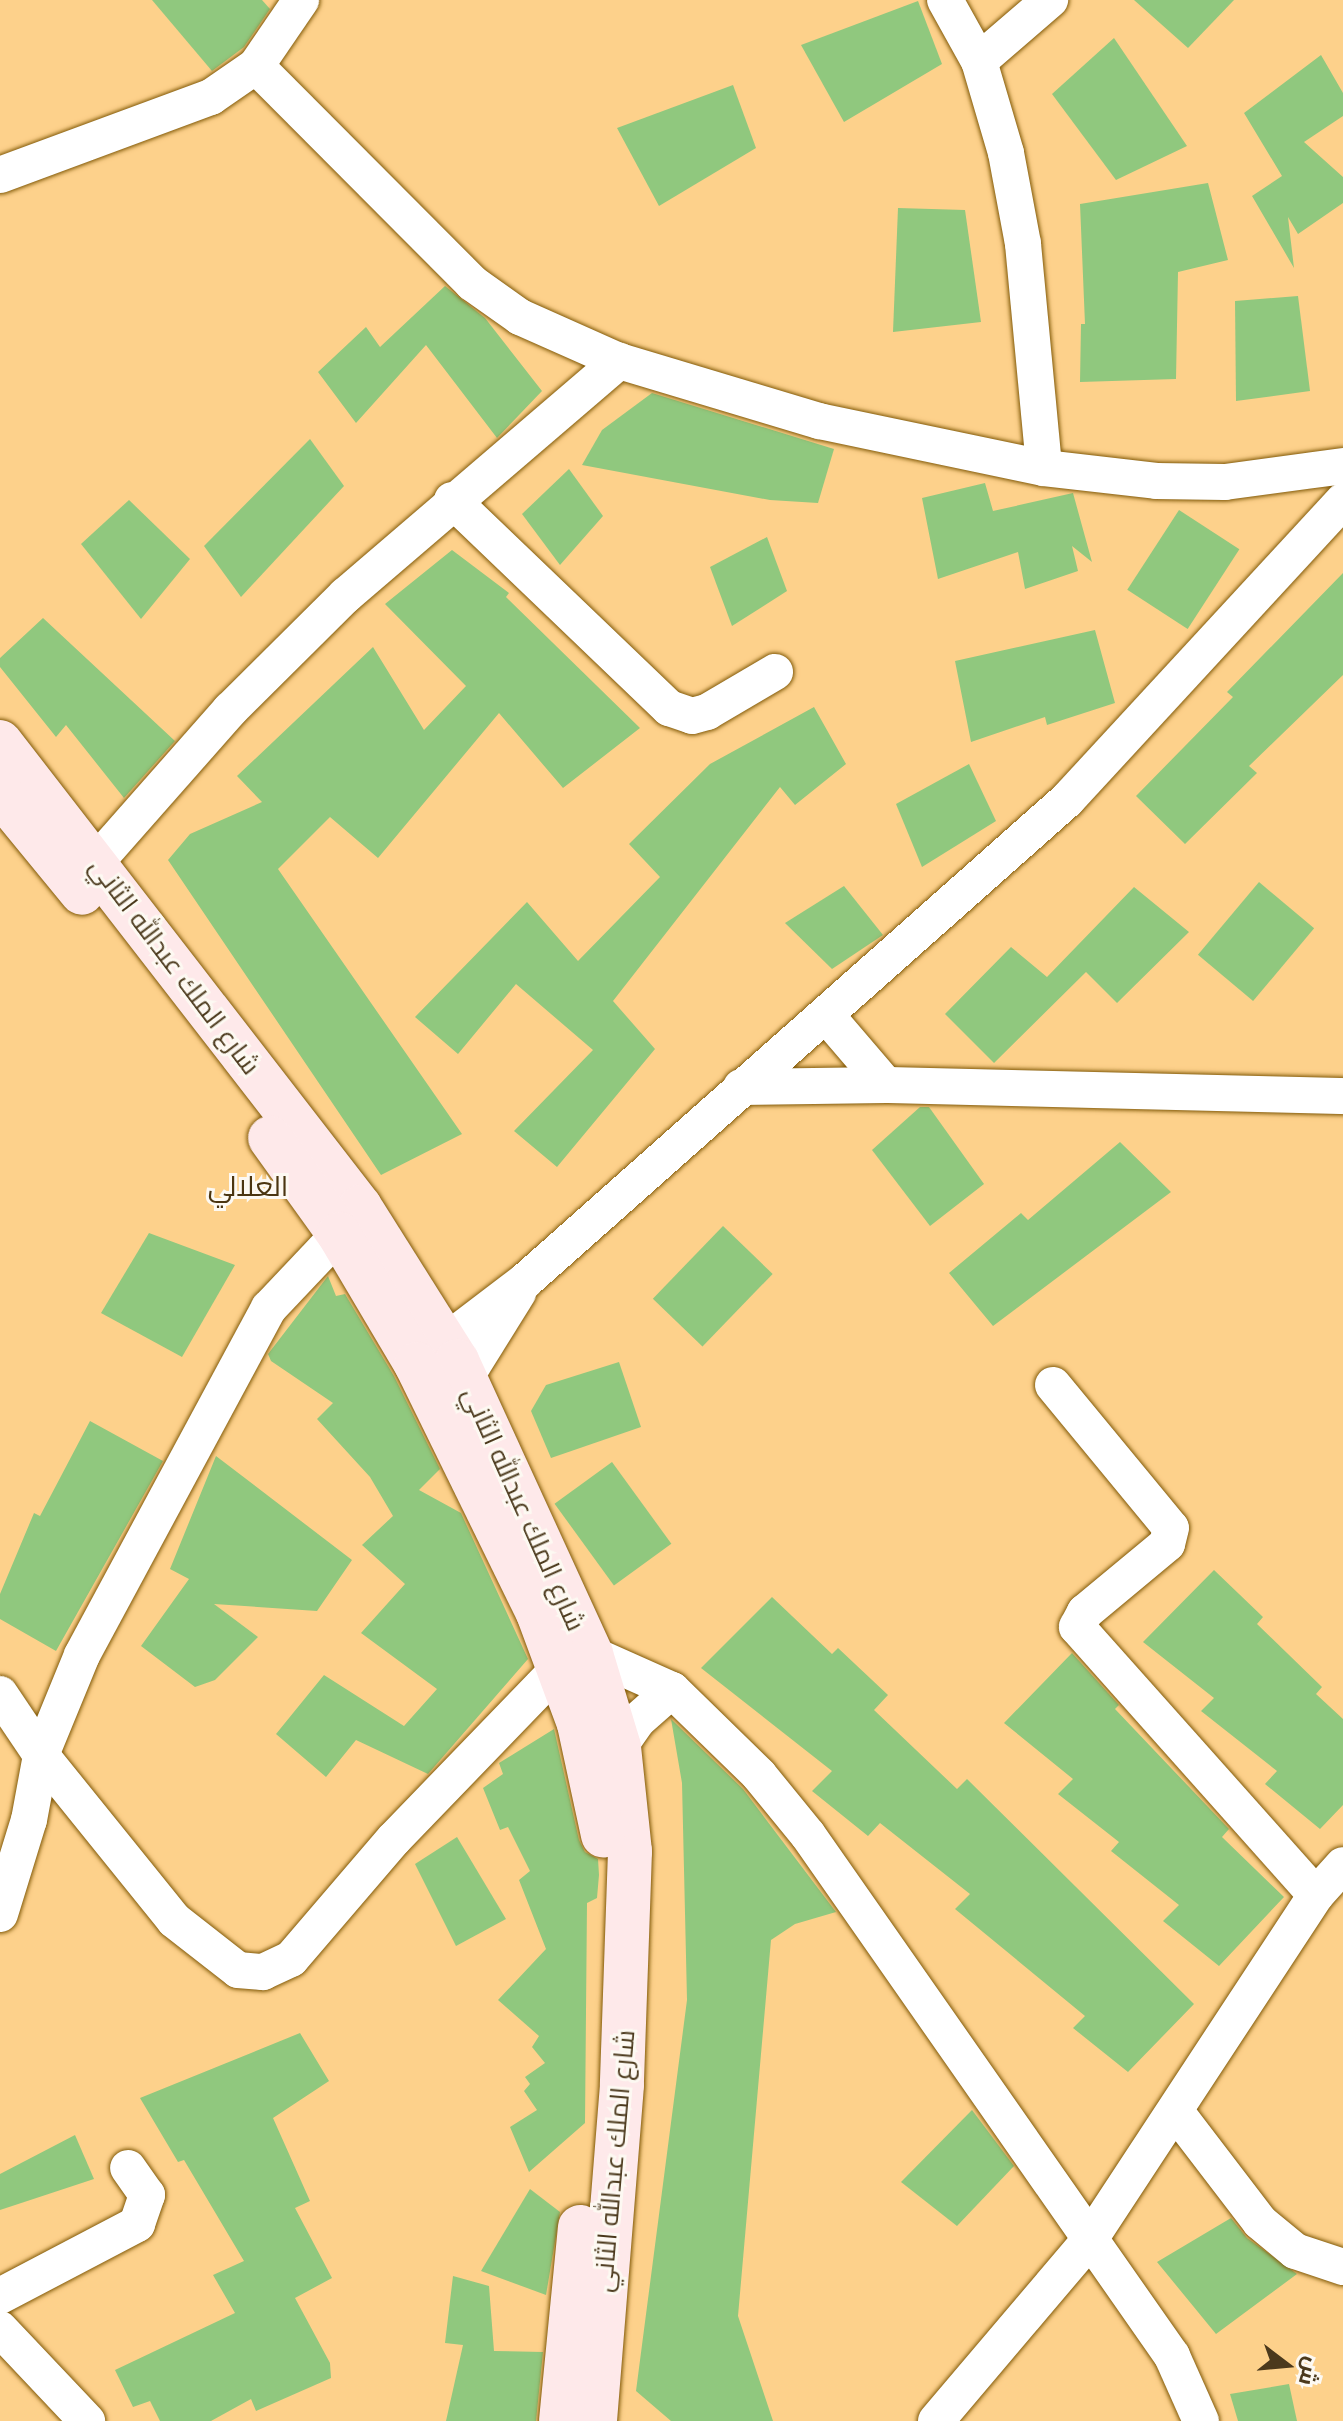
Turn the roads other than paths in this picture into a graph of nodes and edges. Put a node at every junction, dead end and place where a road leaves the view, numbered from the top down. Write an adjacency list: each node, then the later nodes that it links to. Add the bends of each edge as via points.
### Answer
1 (301, 0): 5 (street)
2 (945, 0): 4 (street)
3 (1050, 0): 4 (street)
4 (979, 61): 9 (street, via 1006,153 1023,244)
5 (256, 66): 6 (street, via 196,104); 7 (street, via 472,283 520,317)
6 (0, 175)
7 (619, 361): 9 (street, via 819,421); 10 (street)
8 (1343, 466): 9 (street, via 1225,482 1156,481)
9 (1044, 468)
10 (452, 500): 12 (street, via 669,708 692,716 707,712); 15 (street, via 230,710)
11 (1343, 501): 16 (street, via 1067,800)
12 (775, 672)
13 (0, 742): 15 (main road, شارع الملك عبدالله الثاني)
14 (0, 793): 20 (main road, شارع الملك عبدالله الثاني, via 244,1101)
15 (96, 862): 22 (main road, شارع الملك عبدالله الثاني, via 360,1207)
16 (826, 1015): 17 (street); 18 (street)
17 (886, 1085): 18 (street); 19 (street)
18 (741, 1087): 21 (street)
19 (1343, 1096)
20 (339, 1234): 22 (main road, شارع الملك عبدالله الثاني); 29 (street, via 290,1281 255,1333 82,1655)
21 (525, 1281): 22 (street); 24 (street)
22 (431, 1352): 24 (main road, شارع الملك عبدالله الثاني)
23 (1053, 1385): 31 (street, via 1171,1528 1167,1544 1085,1612 1077,1627)
24 (454, 1397): 25 (main road, شارع الملك عبدالله الثاني)
25 (575, 1661): 26 (street); 28 (main road, شارع الملك عبدالله الثاني); 29 (street, via 394,1839 291,1959 263,1972 238,1970 174,1920); 40 (main road, شارع الملك عبدالله الثاني, via 601,1808 605,1892 595,2065)
26 (672, 1690): 28 (street); 35 (street, via 759,1775 808,1835 986,2084)
27 (0, 1694): 29 (street)
28 (619, 1747): 41 (main road, شارع الملك عبدالله الثاني, via 629,1826 629,1953)
29 (41, 1755): 32 (street, via 29,1820)
30 (1343, 1865): 31 (street)
31 (1316, 1895): 33 (street)
32 (0, 1914)
33 (1176, 2112): 35 (street); 36 (street, via 1260,2222 1295,2251)
34 (128, 2168): 37 (street, via 147,2195 137,2224)
35 (1088, 2242): 42 (street); 43 (street, via 1172,2356)
36 (1343, 2267)
37 (0, 2296)
38 (0, 2329): 39 (street)
39 (87, 2421)
40 (561, 2421)
41 (595, 2421)
42 (936, 2421)
43 (1201, 2421)

